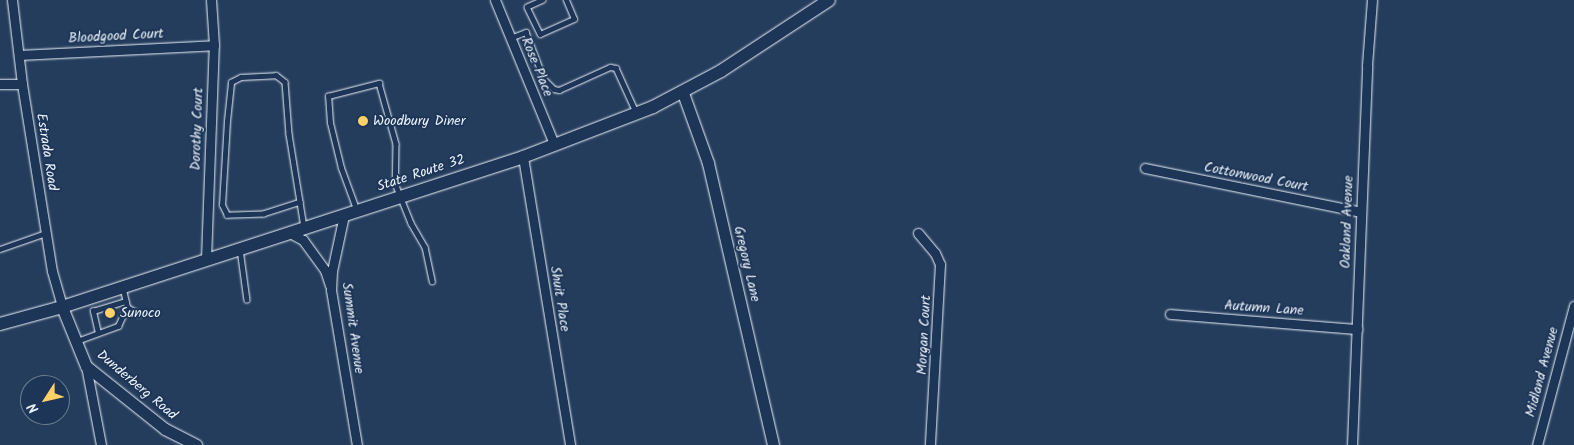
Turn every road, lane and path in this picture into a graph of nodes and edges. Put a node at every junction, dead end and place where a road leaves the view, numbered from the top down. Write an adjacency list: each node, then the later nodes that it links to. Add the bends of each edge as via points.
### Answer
1 (12, 0): 12 (street, Estrada Road)
2 (211, 0): 11 (street, Dorothy Court)
3 (495, 0): 10 (street, Rose Place)
4 (542, 0): 8 (lane, via 528,7)
5 (566, 0): 8 (lane, via 574,20 540,34)
6 (829, 0): 15 (main road, State Route 32, via 728,67)
7 (1372, 0): 23 (street, Oakland Avenue)
8 (537, 28): 9 (lane)
9 (526, 32): 10 (lane); 16 (lane, via 548,86 559,90 613,67 618,71)
10 (510, 38): 17 (street, Rose Place)
11 (214, 45): 12 (street, Bloodgood Court); 31 (street, Dorothy Court)
12 (19, 55): 14 (street, Estrada Road)
13 (0, 84): 14 (street)
14 (22, 84): 27 (street, Estrada Road)
15 (683, 92): 16 (main road, State Route 32); 51 (street, Gregory Lane, via 708,163)
16 (636, 114): 17 (main road, State Route 32)
17 (554, 144): 18 (main road, State Route 32)
18 (523, 156): 20 (main road, State Route 32); 50 (street, Shuit Place)
19 (1145, 168): 23 (street, Cottonwood Court)
20 (399, 196): 22 (main road, State Route 32); 22 (lane, via 395,183 396,144 379,83 328,96 330,123 341,168); 32 (lane, via 425,248)
21 (300, 202): 21 (lane, via 285,82 276,75 241,77 231,82 222,205 227,215 264,214); 25 (lane)
22 (357, 210): 24 (main road, State Route 32)
23 (1361, 212): 43 (street, Oakland Avenue)
24 (344, 215): 25 (main road, State Route 32); 34 (street, Summit Avenue, via 332,271)
25 (304, 227): 26 (main road, State Route 32)
26 (288, 232): 29 (main road, State Route 32); 34 (street, via 304,242 325,270)
27 (47, 233): 30 (lane); 38 (street, Estrada Road, via 52,271)
28 (918, 233): 52 (street, Morgan Court, via 935,252 940,264)
29 (240, 248): 31 (main road, State Route 32); 35 (lane)
30 (0, 249)
31 (206, 259): 33 (main road, State Route 32)
32 (432, 281)
33 (122, 287): 36 (lane); 38 (main road, State Route 32)
34 (332, 290): 49 (street, Summit Avenue)
35 (247, 300)
36 (126, 301): 39 (lane); 44 (lane, via 93,311)
37 (1574, 306): 54 (street, Midland Avenue)
38 (62, 307): 42 (main road, State Route 32); 45 (street, Dunderberg Road)
39 (127, 307): 40 (lane); 44 (lane, via 118,326)
40 (140, 314)
41 (1170, 314): 43 (street, Autumn Lane)
42 (0, 324)
43 (1357, 329): 53 (street, Oakland Avenue)
44 (98, 333): 45 (lane)
45 (76, 342): 46 (street, Dunderberg Road)
46 (86, 366): 47 (street); 48 (street, Dunderberg Road, via 165,430)
47 (101, 445)
48 (196, 445)
49 (356, 445)
50 (570, 445)
51 (773, 445)
52 (930, 445)
53 (1352, 445)
54 (1537, 445)

